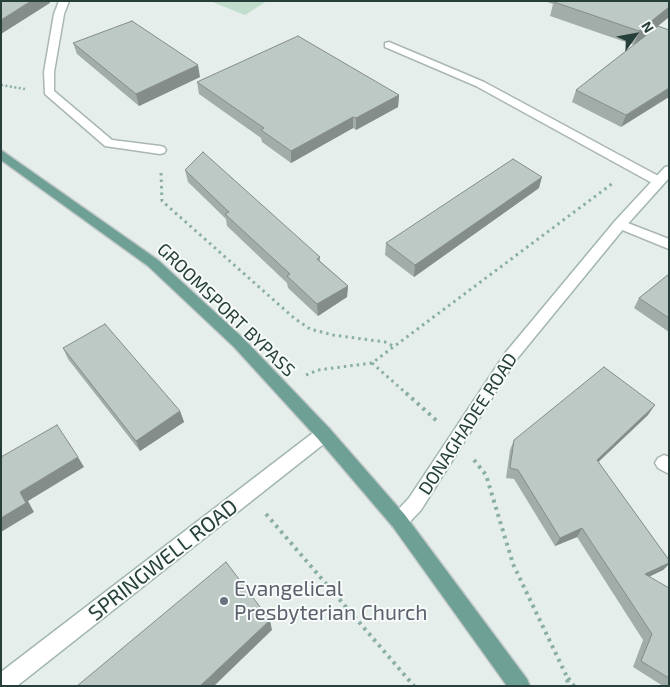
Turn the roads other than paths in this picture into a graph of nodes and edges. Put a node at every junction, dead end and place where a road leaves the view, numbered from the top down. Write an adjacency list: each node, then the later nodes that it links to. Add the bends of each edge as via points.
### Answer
1 (64, 1): 3 (street, via 49,72 49,92 109,143)
2 (389, 45): 5 (street, via 480,84 631,166)
3 (160, 150)
4 (1, 154): 8 (main road, GROOMSPORT BYPASS, via 153,263 240,343)
5 (663, 175): 6 (street, DONAGHADEE ROAD)
6 (620, 224): 7 (street); 9 (street, DONAGHADEE ROAD, via 511,356 415,504)
7 (669, 244)
8 (324, 434): 9 (main road, GROOMSPORT BYPASS); 10 (street, SPRINGWELL ROAD)
9 (399, 522): 11 (main road)
10 (1, 685)
11 (520, 686)

